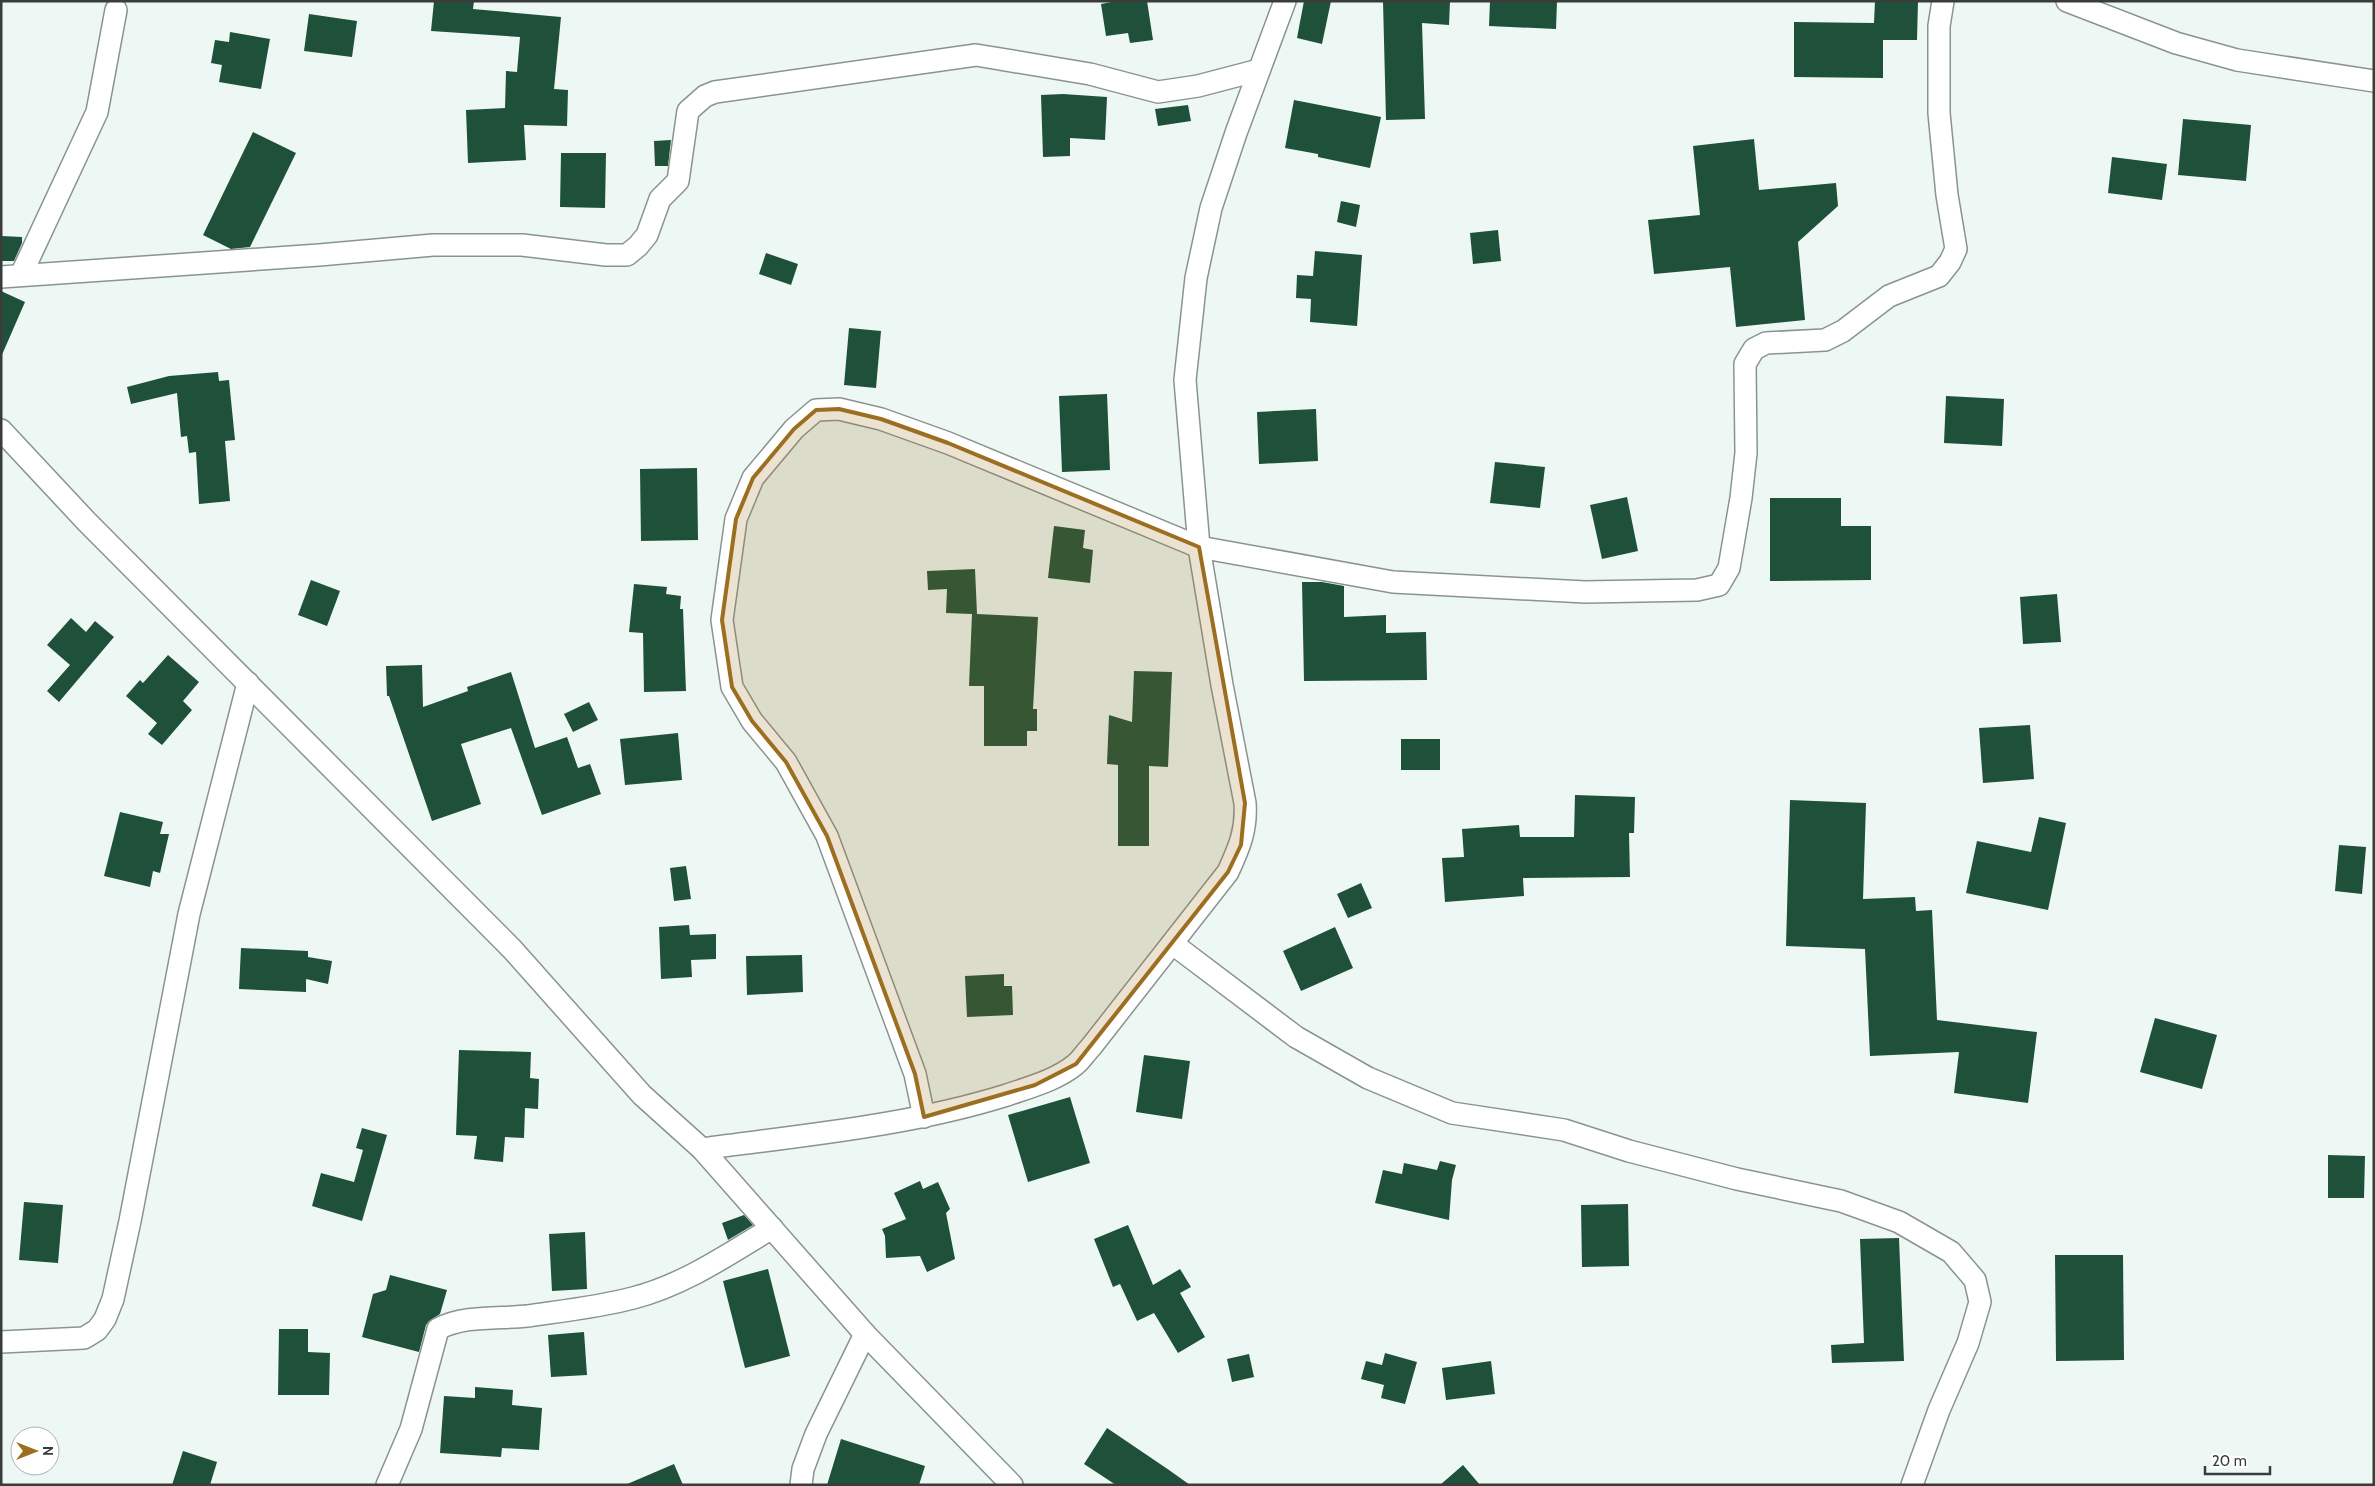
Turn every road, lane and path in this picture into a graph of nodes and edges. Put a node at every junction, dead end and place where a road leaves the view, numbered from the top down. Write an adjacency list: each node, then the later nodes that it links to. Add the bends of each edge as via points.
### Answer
1 (1285, 1): 5 (street)
2 (1943, 1): 9 (street, via 1939,26 1939,113 1956,249 1939,276 1889,296 1843,331 1825,340 1766,342 1754,349 1745,364 1746,453 1741,498 1729,568 1719,585 1697,590 1585,592 1392,582)
3 (2067, 1): 6 (street, via 2176,43 2236,60)
4 (116, 10): 7 (street, via 97,112)
5 (1259, 70): 7 (street, via 1198,86 1158,92 1090,74 976,55 715,92 688,111 678,182 660,198 647,234 627,254 522,244 433,244); 9 (street, via 1211,208 1196,278 1185,380)
6 (2374, 81)
7 (11, 276)
8 (1, 430): 10 (street, via 86,522)
9 (1199, 547): 11 (street, via 1239,764 1246,822 1241,845 1228,872); 12 (street, via 948,443 839,409 816,410 794,429 752,478 736,519 722,620 732,688 752,721 786,762 827,836 915,1074)
10 (248, 683): 13 (street, via 512,949 642,1095); 16 (street, via 189,914 130,1220 105,1318 84,1338)
11 (1173, 944): 12 (street, via 1076,1064 1035,1086); 20 (street, via 1296,1037 1368,1078 1452,1113 1564,1130 1628,1151 1737,1179 1841,1201 1899,1222 1951,1252 1974,1280 1980,1302 1968,1343)
12 (924, 1117): 13 (street)
13 (702, 1149): 14 (street)
14 (772, 1228): 15 (street); 17 (street, via 700,1272 633,1298 528,1316 450,1323 438,1329 411,1429)
15 (865, 1334): 18 (street, via 816,1434); 19 (street)
16 (1, 1342)
17 (387, 1485)
18 (801, 1485)
19 (1012, 1485)
20 (1912, 1485)

